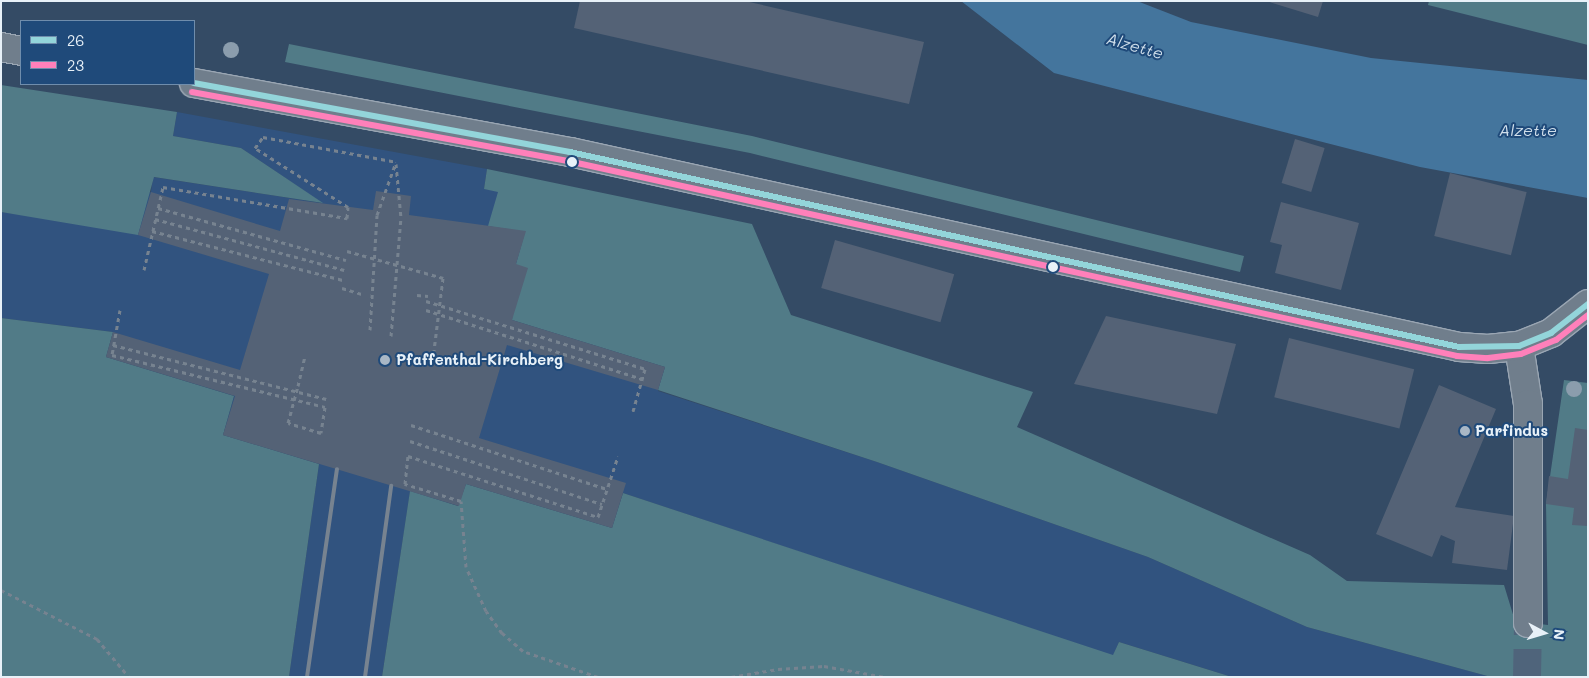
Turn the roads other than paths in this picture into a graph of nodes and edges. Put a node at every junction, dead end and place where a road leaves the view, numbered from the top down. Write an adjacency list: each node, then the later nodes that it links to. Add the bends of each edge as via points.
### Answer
1 (1, 47): 2 (main road)
2 (20, 51)
3 (195, 83): 5 (main road, via 570,152 1459,347)
4 (1588, 304): 5 (main road, via 1551,332)
5 (1519, 346): 6 (main road, via 1528,404)
6 (1528, 623)

